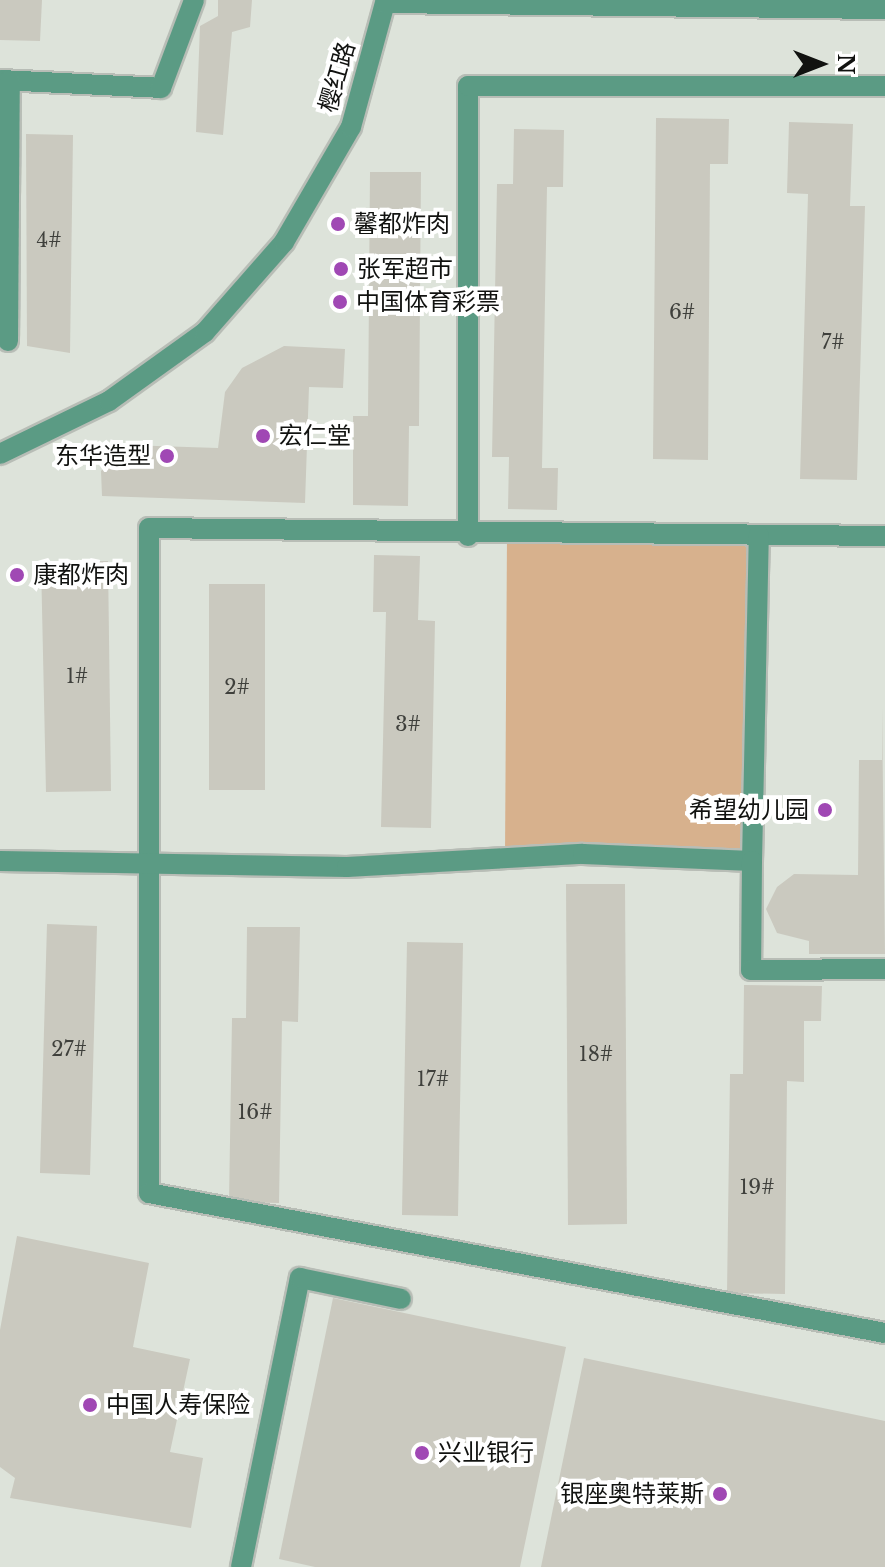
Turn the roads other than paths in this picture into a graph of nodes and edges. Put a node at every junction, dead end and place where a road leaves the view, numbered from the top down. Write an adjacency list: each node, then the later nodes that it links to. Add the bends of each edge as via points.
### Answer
1 (194, 0): 4 (street, via 161,88)
2 (385, 2): 3 (street, 樱红路); 7 (street, 樱红路, via 351,127 284,242 205,332 109,401)
3 (885, 9)
4 (5, 81): 6 (street)
5 (885, 86): 9 (street, via 468,86)
6 (8, 341)
7 (0, 454)
8 (759, 535): 9 (street); 10 (street); 12 (street)
9 (468, 536): 13 (street, via 149,528)
10 (885, 536)
11 (0, 861): 13 (street)
12 (752, 861): 13 (street, via 583,854 347,867); 14 (street, via 751,970)
13 (152, 867): 16 (street, via 149,1193)
14 (885, 969)
15 (401, 1299): 17 (street, via 300,1278)
16 (885, 1333)
17 (241, 1567)

